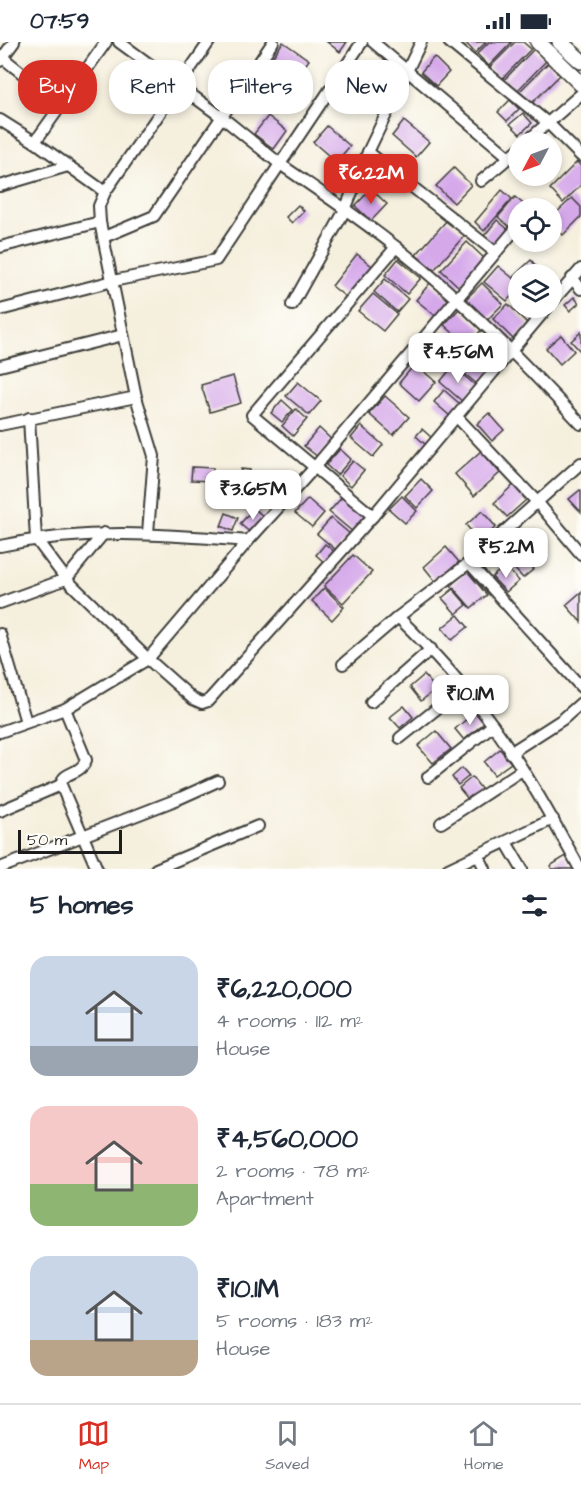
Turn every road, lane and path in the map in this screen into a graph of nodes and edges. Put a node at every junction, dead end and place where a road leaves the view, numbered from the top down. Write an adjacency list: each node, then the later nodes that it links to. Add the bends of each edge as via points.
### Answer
1 (14, 42): 12 (street)
2 (106, 42): 13 (street)
3 (119, 42): 14 (street)
4 (209, 42): 15 (street)
5 (273, 42): 27 (street)
6 (362, 42): 36 (street)
7 (373, 42): 16 (street)
8 (421, 42): 18 (street)
9 (449, 42): 29 (street)
10 (538, 42): 21 (street)
11 (560, 42): 17 (street)
12 (1, 59): 19 (street)
13 (93, 60)
14 (143, 60)
15 (196, 60)
16 (393, 60)
17 (581, 61)
18 (409, 65)
19 (18, 72)
20 (409, 74): 33 (street)
21 (581, 84)
22 (581, 94): 29 (street)
23 (196, 99): 27 (street)
24 (54, 114): 31 (street)
25 (159, 114): 40 (street)
26 (386, 114): 32 (street)
27 (223, 118): 36 (street); 43 (street, via 154,216)
28 (0, 120): 31 (street)
29 (549, 124): 30 (street); 34 (street)
30 (539, 132)
31 (35, 142): 37 (street)
32 (368, 152): 41 (street); 47 (street)
33 (508, 156)
34 (581, 156)
35 (508, 158): 38 (street)
36 (280, 164): 41 (street); 50 (street, via 216,260)
37 (68, 166): 39 (street); 40 (street)
38 (481, 181)
39 (0, 186)
40 (105, 192): 42 (street, via 99,206)
41 (345, 210): 46 (street); 54 (street)
42 (100, 222): 43 (street); 45 (street)
43 (104, 237): 50 (street)
44 (508, 237): 47 (street)
45 (0, 247)
46 (396, 247): 53 (street); 66 (street, via 252,415)
47 (495, 252): 53 (street)
48 (581, 269): 49 (street)
49 (572, 278): 51 (street); 52 (street)
50 (113, 281): 55 (street); 57 (street)
51 (581, 289)
52 (562, 290)
53 (457, 299): 58 (street); 66 (street)
54 (292, 305)
55 (0, 310)
56 (539, 318): 58 (street)
57 (123, 335): 59 (street); 60 (street)
58 (512, 350): 61 (street); 63 (street)
59 (0, 366)
60 (136, 397): 62 (street); 70 (street, via 154,456)
61 (457, 417): 67 (street); 68 (street)
62 (30, 418): 64 (street); 71 (street)
63 (581, 424)
64 (0, 425)
65 (581, 463): 67 (street)
66 (315, 467): 68 (street); 72 (street)
67 (538, 503): 74 (street); 75 (street)
68 (373, 516): 81 (street, via 208,701 193,699)
69 (104, 533): 70 (street); 71 (street); 76 (street)
70 (148, 533): 72 (street)
71 (36, 539): 73 (street); 76 (street)
72 (248, 542): 81 (street)
73 (0, 546)
74 (581, 554)
75 (469, 563): 78 (street); 85 (street)
76 (66, 579): 77 (street); 81 (street)
77 (0, 603)
78 (398, 617): 80 (street); 83 (street)
79 (0, 634): 82 (street)
80 (431, 649): 84 (street); 86 (street)
81 (148, 659): 88 (street)
82 (4, 663): 89 (street)
83 (343, 664)
84 (464, 687): 90 (street); 92 (street)
85 (581, 687)
86 (371, 702)
87 (581, 703): 93 (street)
88 (65, 709): 89 (street); 97 (street, via 86,760 79,771 62,779)
89 (26, 722): 91 (street)
90 (493, 725): 93 (street); 95 (street)
91 (0, 732)
92 (400, 738)
93 (510, 753): 94 (street)
94 (522, 770): 99 (street); 100 (street)
95 (429, 777)
96 (218, 781): 102 (street)
97 (61, 785): 98 (street); 102 (street)
98 (0, 811)
99 (553, 819): 103 (street); 111 (street)
100 (441, 822)
101 (258, 826): 107 (street)
102 (82, 836): 105 (street); 106 (street)
103 (506, 842): 104 (street); 110 (street)
104 (478, 855): 108 (street); 109 (street)
105 (0, 868)
106 (97, 869)
107 (156, 869)
108 (448, 869)
109 (485, 869)
110 (522, 869)
111 (580, 869)

